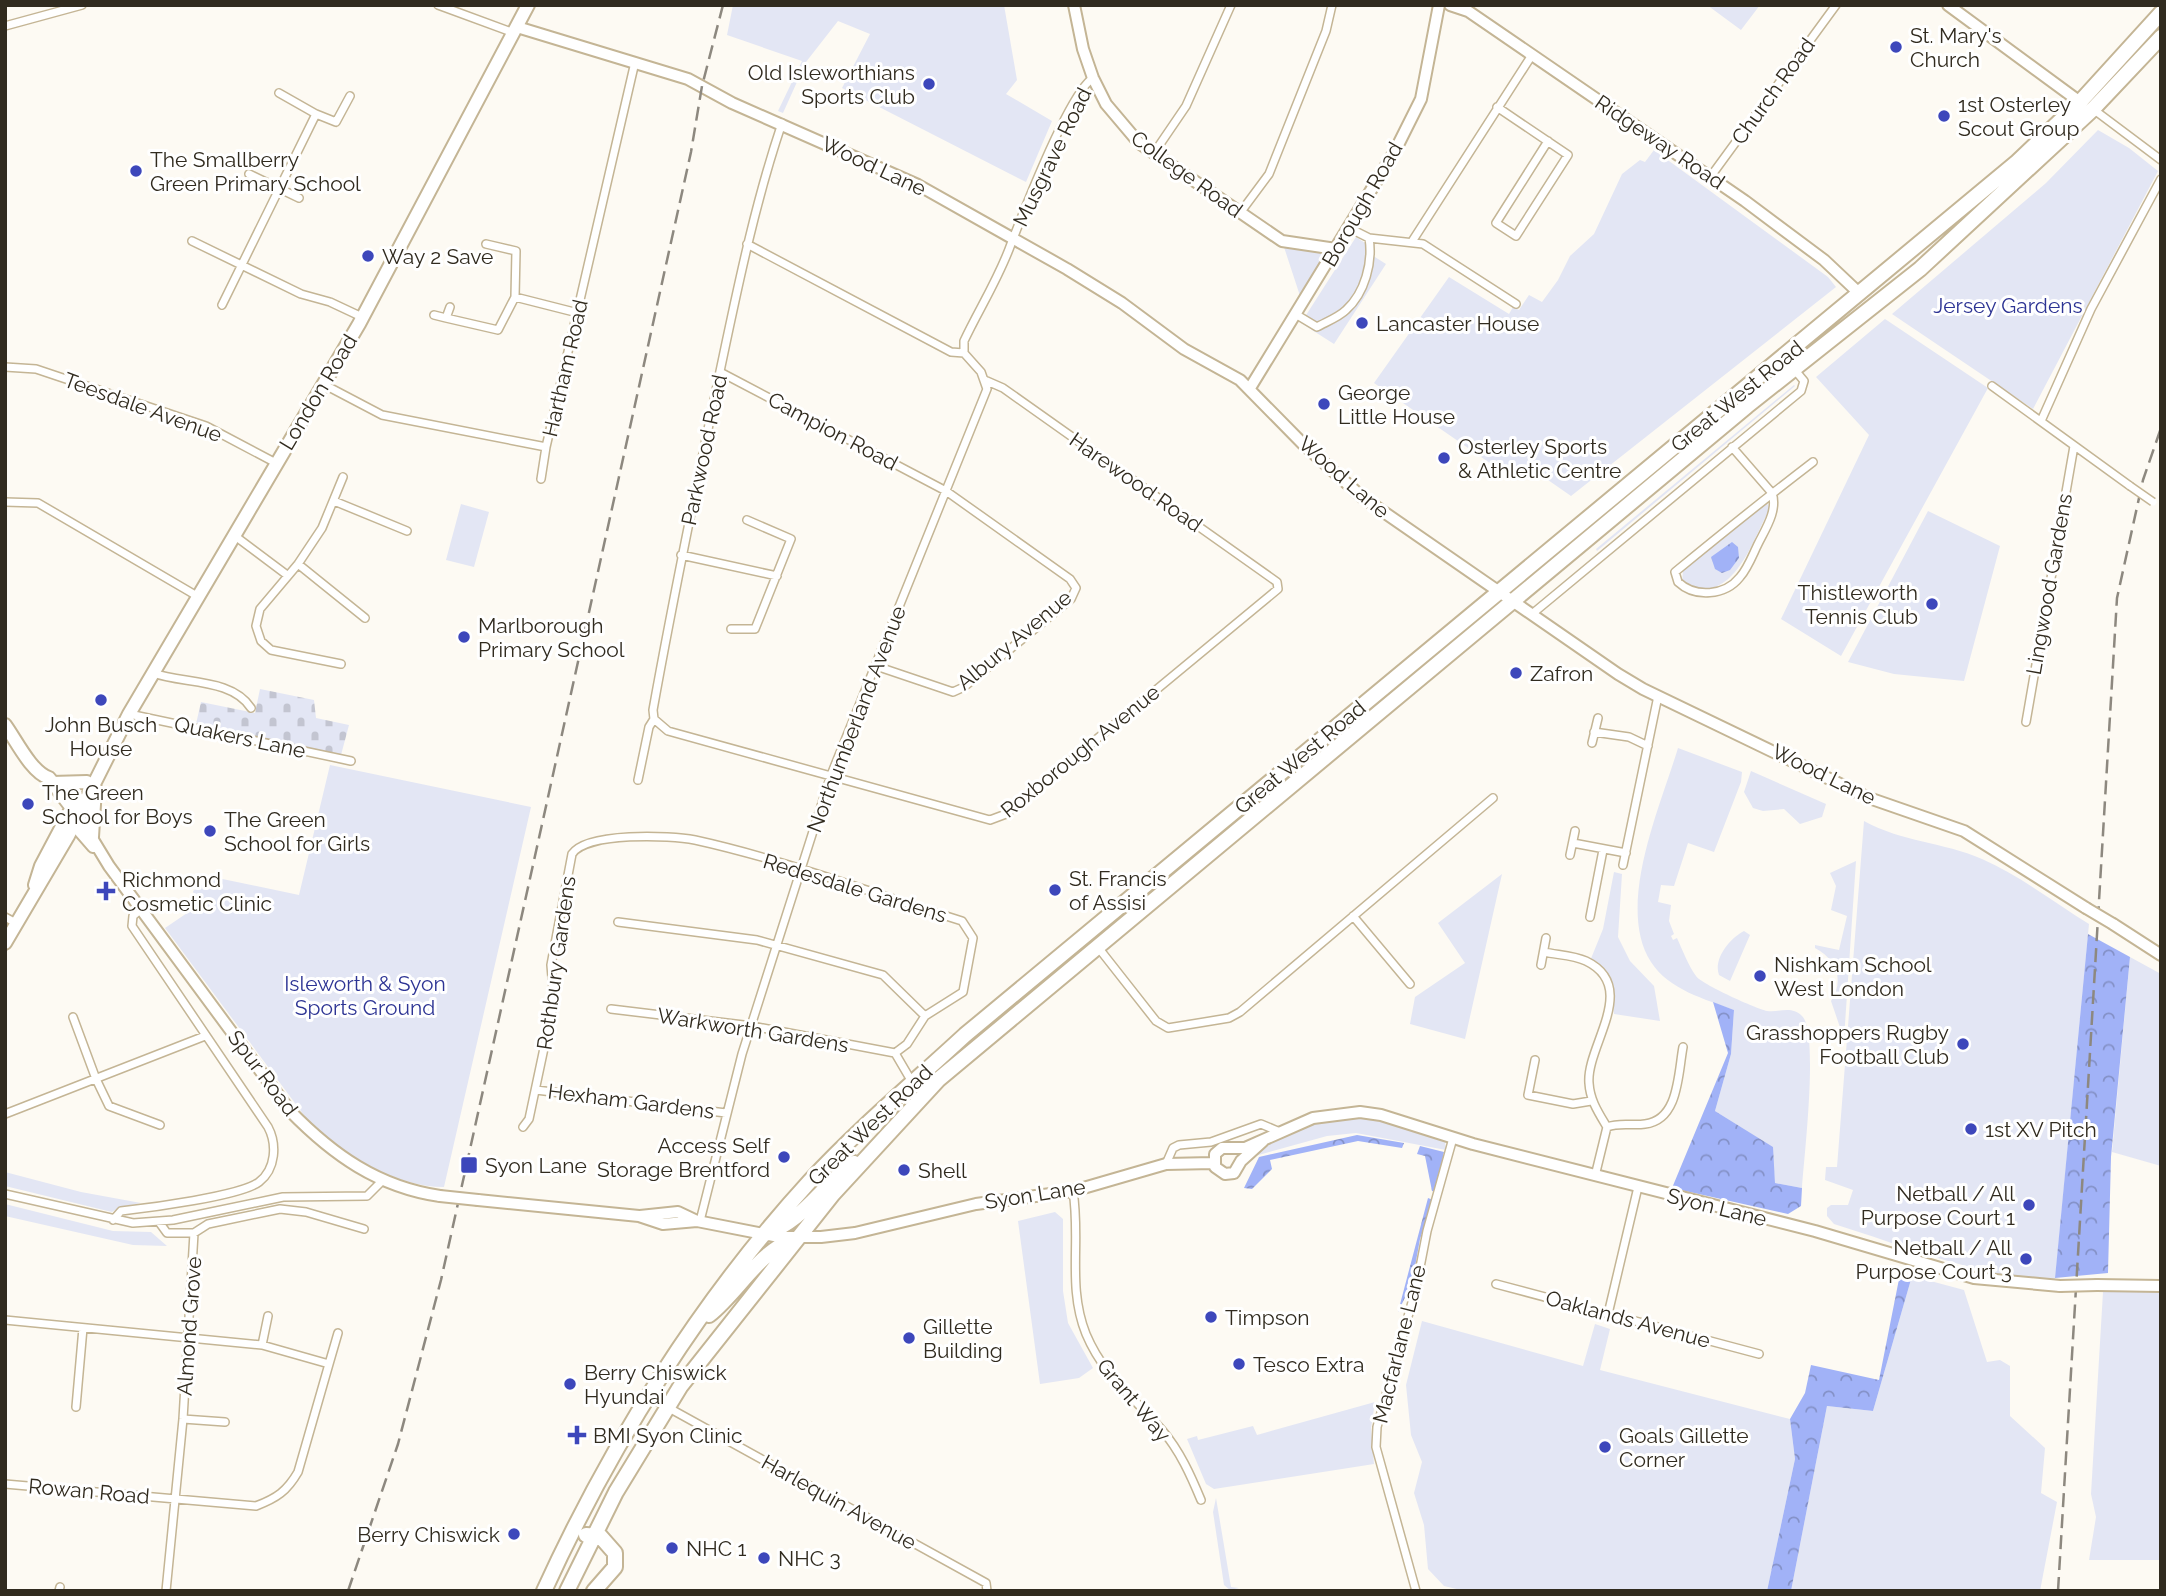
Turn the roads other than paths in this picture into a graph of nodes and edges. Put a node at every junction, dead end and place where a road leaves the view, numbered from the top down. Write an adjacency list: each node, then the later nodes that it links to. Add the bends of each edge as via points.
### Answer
1 (82, 5): 12 (street)
2 (438, 5): 13 (street)
3 (528, 5): 13 (main road, London Road)
4 (1074, 5): 17 (street, College Road)
5 (1231, 5): 26 (street, via 1186,106)
6 (1332, 5): 33 (street, via 1269,174)
7 (1439, 5): 34 (street, Borough Road, via 1421,99)
8 (1450, 5): 15 (street, Ridgeway Road, via 1468,11)
9 (1836, 5): 29 (street, Church Road)
10 (1948, 5): 20 (street)
11 (2161, 13): 20 (highway, Great West Road)
12 (5, 26)
13 (516, 30): 16 (street, Wood Lane); 53 (main road, London Road)
14 (2161, 37): 22 (highway, Great West Road)
15 (1532, 55): 21 (street); 29 (street, Ridgeway Road)
16 (635, 62): 24 (street, Wood Lane, via 688,79); 50 (street, Hartham Road)
17 (1093, 78): 26 (street, College Road, via 1124,127); 36 (street, Musgrave Road, via 1074,101)
18 (279, 93): 23 (street)
19 (350, 96): 23 (street, via 336,122)
20 (2080, 102): 45 (highway, Great West Road, via 2016,163)
21 (1497, 107): 25 (street); 37 (street)
22 (2093, 109): 27 (street); 57 (highway, Great West Road, via 1951,242)
23 (316, 114): 31 (street)
24 (782, 123): 36 (street, Wood Lane, via 918,185); 40 (street, Parkwood Road)
25 (1548, 141): 25 (street, via 1568,155 1516,236 1496,223)
26 (1154, 153): 33 (street, College Road)
27 (2161, 160)
28 (249, 174): 31 (street)
29 (1711, 176): 45 (street, Ridgeway Road, via 1824,260)
30 (2161, 179): 63 (street, via 2091,309)
31 (278, 188): 32 (street); 44 (street)
32 (299, 198)
33 (1240, 214): 41 (street, College Road, via 1282,242)
34 (1349, 228): 35 (street); 41 (street, Borough Road)
35 (1369, 238): 37 (street); 52 (street, via 1372,252 1364,284 1347,310 1317,327)
36 (1013, 239): 55 (street, via 964,341); 62 (street, Wood Lane, via 1122,303 1184,349)
37 (1413, 240): 47 (street)
38 (192, 241): 44 (street)
39 (486, 244): 42 (street)
40 (747, 244): 55 (street, via 951,352); 58 (street, Parkwood Road)
41 (1336, 249): 52 (street, Borough Road)
42 (516, 251): 43 (street); 46 (street)
43 (526, 254)
44 (242, 266): 48 (street); 53 (street)
45 (1860, 294): 84 (highway, Great West Road)
46 (515, 297): 50 (street); 54 (street, via 498,330)
47 (1516, 304)
48 (222, 305)
49 (450, 307): 54 (street)
50 (578, 313): 65 (street, Hartham Road)
51 (434, 315): 54 (street)
52 (1297, 316): 62 (street, Borough Road)
53 (362, 317): 60 (main road, London Road)
54 (446, 318)
55 (964, 353): 59 (street)
56 (5, 367): 68 (street, Teesdale Avenue, via 36,369 186,419)
57 (1794, 369): 66 (street, via 1804,381 1801,391); 86 (highway, Great West Road)
58 (720, 372): 71 (street, Campion Road); 79 (street, Parkwood Road)
59 (987, 381): 71 (street, Northumberland Avenue); 83 (street, Harewood Road, via 1277,582)
60 (323, 384): 65 (street, Hartham Road, via 382,415); 68 (main road, London Road)
61 (1992, 386): 63 (street)
62 (1250, 388): 84 (street, Wood Lane, via 1362,497)
63 (2041, 421): 64 (street)
64 (2074, 446): 75 (street, bridge); 98 (street, Lingwood Gardens)
65 (546, 447): 70 (street)
66 (1732, 447): 72 (street); 87 (street)
67 (1812, 462): 72 (street)
68 (276, 463): 78 (main road, London Road)
69 (343, 477): 73 (street)
70 (541, 479)
71 (946, 491): 91 (street, Northumberland Avenue); 91 (street, Albury Avenue, via 1070,579 1076,588 1070,599 953,692)
72 (1772, 493): 72 (street, via 1775,502 1769,522 1740,578 1713,593 1695,592 1678,582 1675,572)
73 (334, 501): 77 (street); 80 (street)
74 (5, 502): 85 (street, via 38,503)
75 (2161, 508)
76 (747, 520): 82 (street, via 791,540)
77 (407, 531)
78 (235, 536): 81 (street); 85 (main road, London Road)
79 (681, 555): 82 (street); 97 (street, Parkwood Road)
80 (298, 564): 81 (street); 88 (street)
81 (287, 575): 90 (street, via 260,609 256,626 261,640 271,650)
82 (777, 576): 89 (street, via 755,629)
83 (1279, 589): 104 (street, Roxborough Avenue, via 1006,814 990,820)
84 (1499, 592): 86 (street, Wood Lane); 143 (highway, Great West Road)
85 (197, 596): 92 (main road, London Road)
86 (1513, 602): 87 (street, Wood Lane); 127 (highway, Great West Road)
87 (1532, 614): 93 (street, Wood Lane)
88 (365, 618)
89 (731, 629)
90 (341, 664)
91 (876, 666): 104 (street, Northumberland Avenue)
92 (153, 673): 94 (street, via 244,697); 95 (main road, London Road)
93 (1658, 696): 102 (street); 129 (street, Wood Lane, bridge, via 1869,798 1964,831)
94 (251, 708)
95 (129, 713): 103 (street, Quakers Lane); 106 (main road, London Road)
96 (1598, 718): 100 (street)
97 (654, 719): 104 (street, Roxborough Avenue, via 668,731); 107 (street, Parkwood Road)
98 (2026, 722)
99 (5, 725): 105 (main road)
100 (1594, 733): 101 (street); 102 (street, via 1629,737)
101 (1592, 743)
102 (1648, 746): 115 (street)
103 (351, 761)
104 (831, 775): 118 (street, Northumberland Avenue)
105 (48, 779): 106 (main road); 109 (main road)
106 (93, 779): 109 (main road, London Road); 111 (main road)
107 (638, 780)
108 (1493, 798): 120 (street)
109 (73, 816): 111 (street, Spur Road); 122 (main road, London Road, via 43,880)
110 (1575, 831): 113 (street)
111 (94, 842): 119 (street, Spur Road)
112 (583, 843): 118 (street, Redesdale Gardens, via 615,837 693,840); 144 (street, Rothbury Gardens, via 572,854 551,965 554,1001)
113 (1573, 843): 114 (street); 116 (street)
114 (1603, 850): 115 (street); 121 (street)
115 (1626, 853): 117 (street)
116 (1570, 855)
117 (1623, 865)
118 (799, 870): 126 (street, Northumberland Avenue); 133 (street, Redesdale Gardens, via 962,921 973,938 963,992)
119 (141, 909): 136 (street, via 133,916 132,926); 160 (street, Spur Road, via 290,1111 354,1167)
120 (1353, 916): 127 (street, via 1229,1018 1168,1028 1156,1021); 131 (street)
121 (1590, 917)
122 (10, 920): 125 (main road, London Road)
123 (618, 922): 126 (street)
124 (1546, 938): 128 (street)
125 (5, 943)
126 (777, 945): 133 (street, via 883,975); 135 (street, Northumberland Avenue)
127 (1096, 945): 155 (highway, Great West Road, via 939,1079)
128 (1544, 952): 130 (street); 145 (street, via 1586,961 1603,976 1608,988 1607,1024 1588,1080)
129 (2161, 955)
130 (1541, 964)
131 (1410, 984)
132 (611, 1009): 135 (street, Warkworth Gardens)
133 (925, 1016): 138 (street, Redesdale Gardens)
134 (73, 1017): 142 (street)
135 (752, 1026): 138 (street, Warkworth Gardens); 146 (street, Northumberland Avenue)
136 (205, 1036): 142 (street); 165 (street, via 274,1138 271,1166 263,1179 250,1187 121,1211)
137 (1683, 1047): 140 (street)
138 (895, 1053): 143 (street)
139 (1535, 1060): 145 (street, via 1528,1095 1573,1104)
140 (1678, 1075): 141 (street); 149 (street, via 1674,1099 1657,1121)
141 (1689, 1076)
142 (96, 1079): 147 (street); 148 (street, via 109,1106)
143 (913, 1083): 170 (highway, Great West Road, via 820,1171)
144 (536, 1090): 146 (street, Hexham Gardens); 150 (street, Rothbury Gardens)
145 (1591, 1101): 149 (street)
146 (726, 1113): 166 (street, Northumberland Avenue)
147 (5, 1114)
148 (160, 1125)
149 (1606, 1126): 159 (street)
150 (523, 1127)
151 (1280, 1132): 152 (street, Syon Lane, via 1313,1118 1360,1112 1412,1123); 153 (street, Syon Lane); 158 (street, Syon Lane, via 1261,1124 1212,1142 1179,1145)
152 (1453, 1139): 159 (street, Syon Lane); 199 (street, Macfarlane Lane, via 1377,1427 1376,1447)
153 (1263, 1141): 154 (street, Syon Lane); 156 (street, Syon Lane)
154 (1236, 1149): 156 (street); 157 (street, via 1222,1148)
155 (873, 1150): 170 (highway, via 834,1177 792,1222); 171 (highway, Great West Road)
156 (1241, 1161): 157 (street, via 1238,1170 1230,1174 1221,1173)
157 (1213, 1163): 158 (street, Syon Lane)
158 (1166, 1164): 162 (street, Syon Lane)
159 (1595, 1176): 161 (street, Syon Lane)
160 (383, 1180): 164 (street, Spur Road, bridge, via 402,1189); 167 (street, via 367,1196 283,1197)
161 (1638, 1187): 173 (street, Syon Lane, bridge, via 1815,1231 1974,1278 2060,1286); 174 (street)
162 (1073, 1191): 171 (street, Syon Lane, via 976,1204 837,1236); 191 (street, Grant Way, via 1074,1285 1086,1333 1117,1386 1163,1430 1193,1482)
163 (5, 1194): 165 (street)
164 (498, 1202): 166 (street, Syon Lane, via 639,1216 678,1212)
165 (113, 1220): 167 (street)
166 (699, 1221): 170 (street, Syon Lane)
167 (159, 1222): 169 (street, Almond Grove, via 167,1233)
168 (364, 1229): 169 (street, via 280,1209 208,1224)
169 (194, 1233): 180 (street, Almond Grove)
170 (763, 1235): 171 (street, Syon Lane); 177 (highway, Great West Road)
171 (797, 1238): 177 (highway, via 774,1250 731,1297); 185 (highway, Great West Road)
172 (1496, 1284): 174 (street, Oaklands Avenue)
173 (2161, 1286)
174 (1608, 1314): 182 (street, Oaklands Avenue)
175 (268, 1316): 181 (street)
176 (5, 1320): 178 (street)
177 (696, 1326): 184 (highway, Great West Road)
178 (83, 1328): 180 (street); 186 (street)
179 (338, 1333): 183 (street, Rowan Road)
180 (189, 1338): 181 (street); 187 (street, Almond Grove)
181 (262, 1345): 183 (street)
182 (1759, 1354)
183 (329, 1364): 190 (street, Rowan Road, via 298,1472 289,1488 256,1506)
184 (649, 1397): 185 (street, Harlequin Avenue); 193 (highway, Great West Road)
185 (666, 1407): 192 (highway, Great West Road); 198 (street, Harlequin Avenue, via 986,1583)
186 (76, 1408)
187 (183, 1419): 188 (street, Almond Grove); 190 (street, Almond Grove)
188 (225, 1422)
189 (5, 1484): 190 (street, Rowan Road)
190 (173, 1499): 194 (street, Almond Grove)
191 (1198, 1501)
192 (594, 1533): 193 (highway, via 580,1538); 196 (highway, Great West Road); 197 (highway, via 611,1546 616,1560 610,1575)
193 (561, 1555): 195 (highway, Great West Road)
194 (166, 1591)
195 (544, 1591)
196 (567, 1591)
197 (594, 1591)
198 (987, 1591)
199 (1416, 1591)

